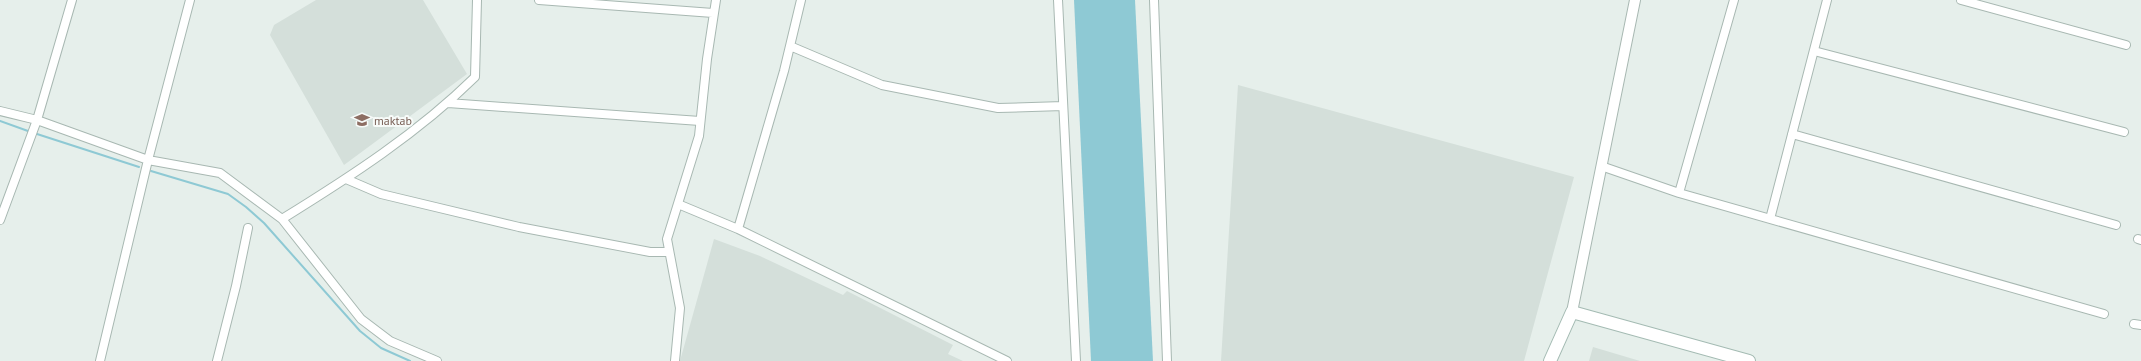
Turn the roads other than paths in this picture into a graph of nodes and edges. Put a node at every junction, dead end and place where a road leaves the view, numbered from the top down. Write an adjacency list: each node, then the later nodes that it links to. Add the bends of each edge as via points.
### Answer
1 (72, 0): 20 (street)
2 (190, 0): 24 (street)
3 (477, 0): 17 (street, via 475,77)
4 (539, 0): 13 (street)
5 (716, 0): 13 (street)
6 (801, 0): 15 (street)
7 (1058, 0): 18 (street)
8 (1154, 0): 44 (street)
9 (1635, 0): 25 (street)
10 (1734, 0): 27 (street)
11 (1827, 0): 16 (street)
12 (1961, 0): 14 (street)
13 (713, 13): 21 (street)
14 (2126, 45)
15 (790, 46): 18 (street, via 882,85 998,108); 34 (street)
16 (1814, 51): 22 (street); 23 (street)
17 (448, 103): 21 (street); 26 (street)
18 (1063, 106): 43 (street)
19 (0, 111): 20 (street)
20 (37, 120): 24 (street); 31 (street)
21 (700, 121): 28 (street, via 699,136)
22 (2124, 132)
23 (1792, 134): 30 (street); 32 (street)
24 (148, 160): 29 (street, via 220,173); 38 (street)
25 (1601, 166): 27 (street); 36 (street)
26 (346, 179): 29 (street); 35 (street, via 381,194 519,227 650,252)
27 (1679, 193): 30 (street)
28 (678, 204): 34 (street); 35 (street, via 666,239)
29 (282, 219): 40 (street, via 361,319 390,341)
30 (1770, 219): 37 (street)
31 (0, 220)
32 (2116, 225)
33 (248, 228): 39 (street)
34 (738, 229): 42 (street)
35 (669, 252): 41 (street, via 680,308)
36 (1572, 312): 45 (main road); 46 (main road)
37 (2104, 314)
38 (100, 361)
39 (217, 361)
40 (437, 361)
41 (674, 361)
42 (1007, 361)
43 (1076, 361)
44 (1167, 361)
45 (1550, 361)
46 (1749, 361)

